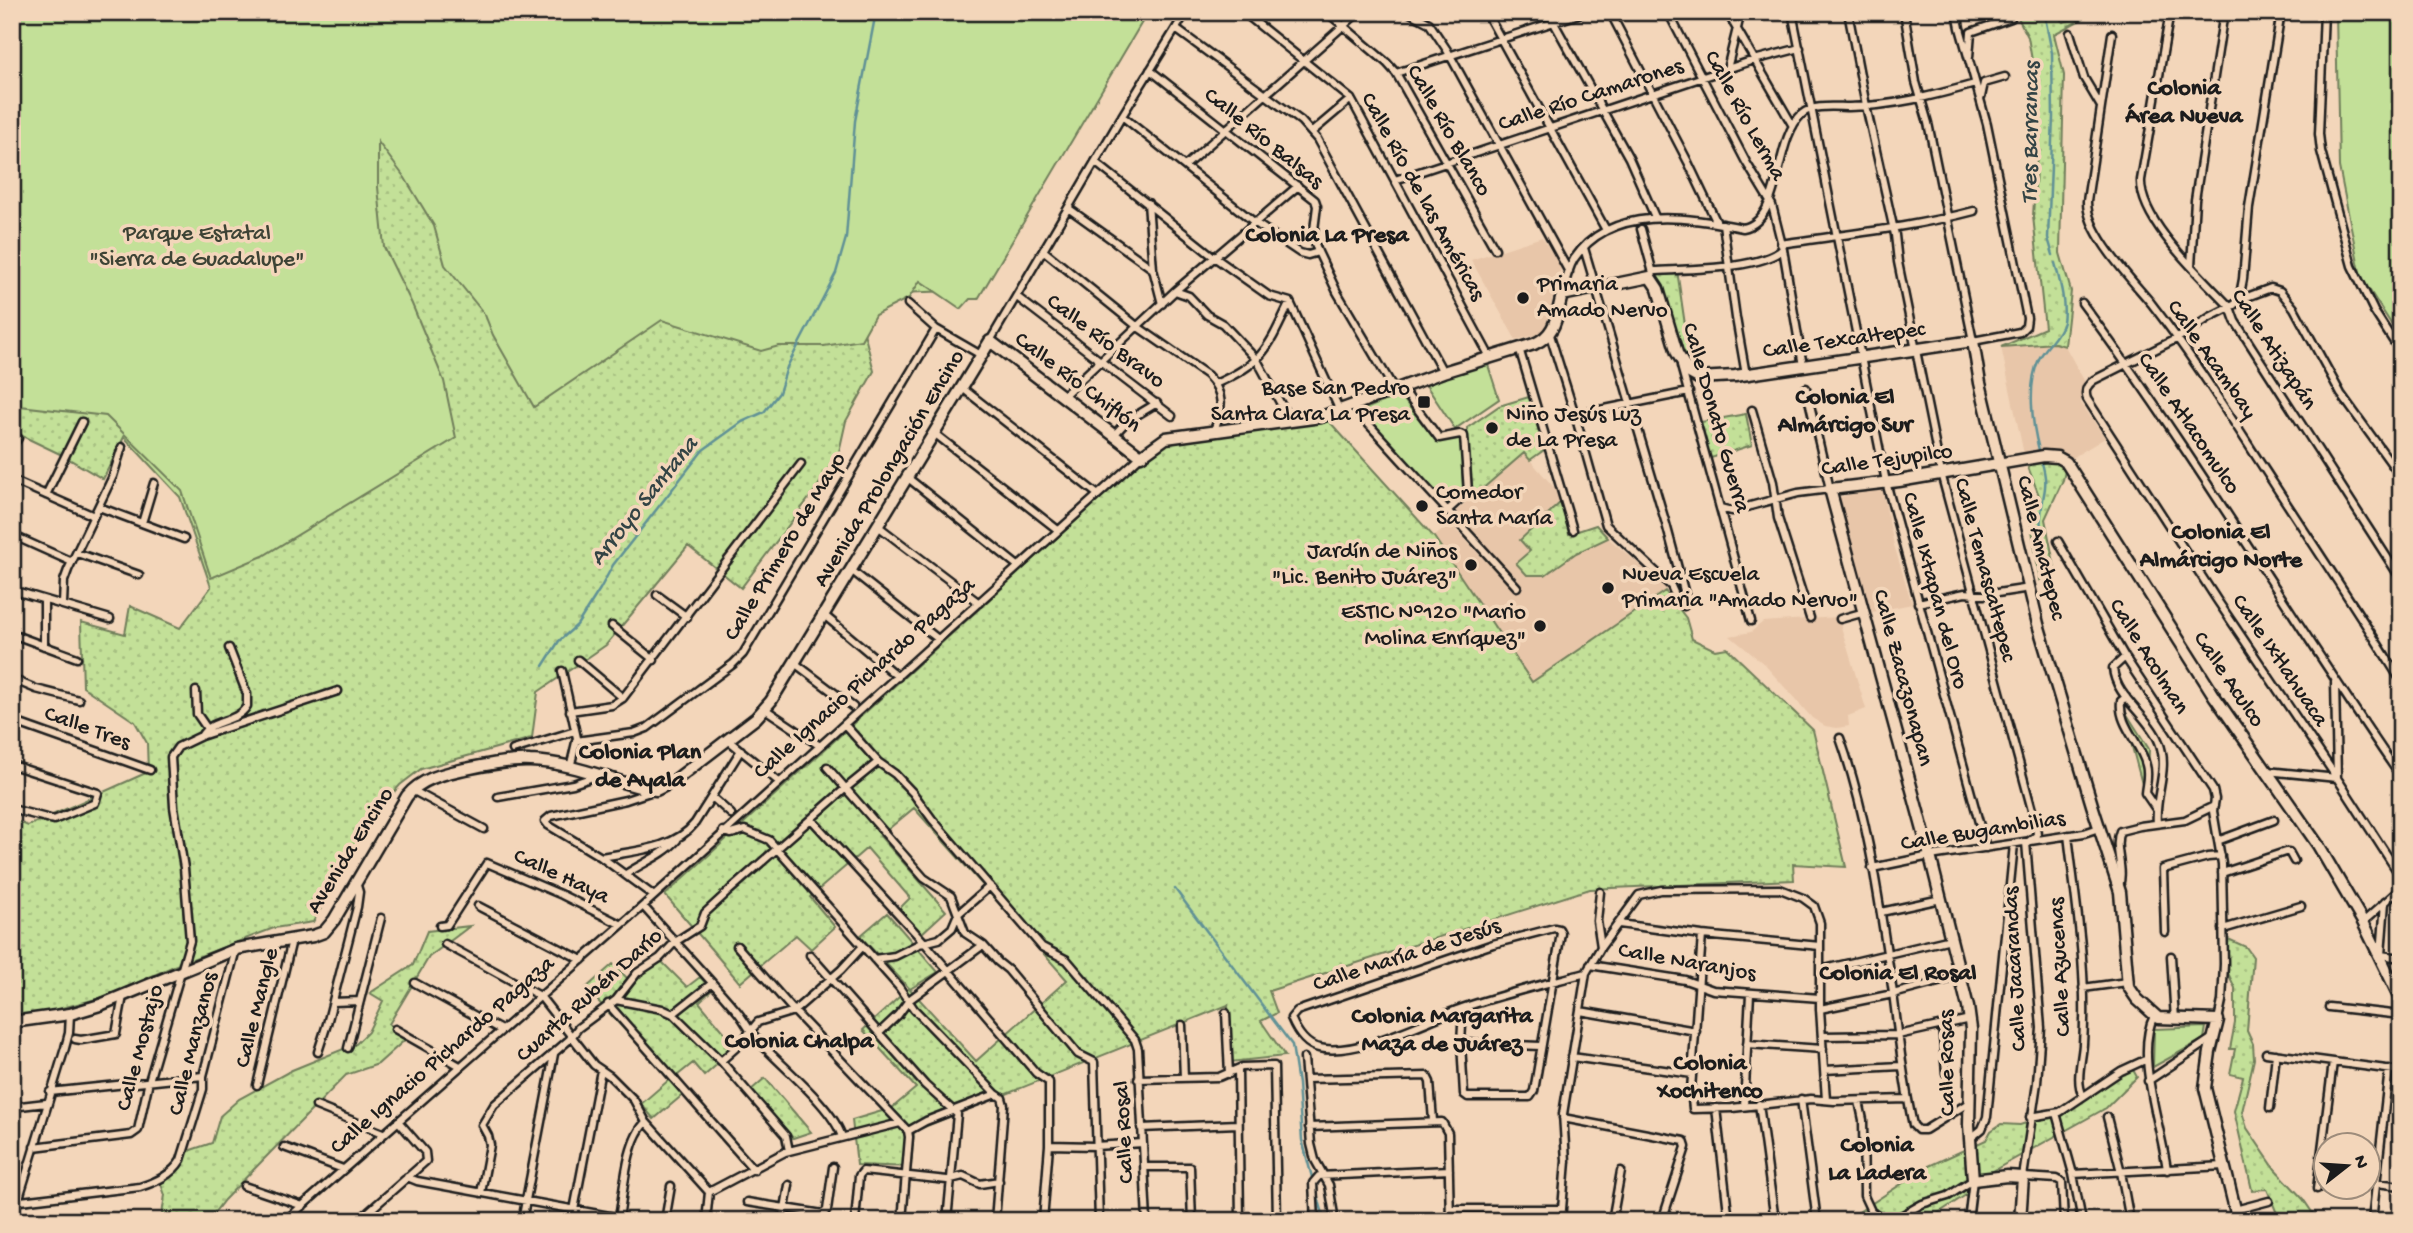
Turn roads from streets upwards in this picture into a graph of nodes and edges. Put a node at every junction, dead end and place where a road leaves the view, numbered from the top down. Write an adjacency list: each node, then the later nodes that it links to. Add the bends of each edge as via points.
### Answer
1 (1186, 12): 24 (street, Avenida Prolongación Encino)
2 (1243, 12): 33 (street, Calle Río de las Américas)
3 (1327, 12): 23 (street, Calle Río Blanco)
4 (1359, 12): 23 (street)
5 (1408, 12): 30 (street, via 1429,23)
6 (1486, 12): 28 (street)
7 (1548, 12): 22 (street)
8 (1585, 12): 22 (street)
9 (1610, 12): 40 (street)
10 (1668, 12): 38 (street, Calle Río Lerma)
11 (1727, 12): 25 (street)
12 (1741, 12): 25 (street)
13 (1791, 12): 29 (street, Calle Ixtapan del Oro)
14 (1848, 12): 46 (street, Calle Temascaltepec)
15 (1903, 12): 43 (street, Calle Amatepec)
16 (1957, 12): 31 (street)
17 (2170, 12): 79 (street, Calle Atizapán, via 2141,188 2149,211)
18 (2224, 12): 79 (street, via 2195,200)
19 (2281, 12): 87 (street, via 2249,207)
20 (2325, 12): 102 (street, via 2321,150 2352,266)
21 (2011, 18): 31 (street, via 1971,32)
22 (1553, 23): 28 (street); 48 (street)
23 (1344, 25): 33 (street); 36 (street, Calle Río Blanco)
24 (1176, 29): 35 (street, Avenida Prolongación Encino); 41 (street)
25 (1737, 29): 32 (street); 34 (street)
26 (2070, 33): 45 (street, via 2084,78)
27 (2112, 34): 45 (street, Calle Acambay)
28 (1502, 40): 30 (street); 51 (street)
29 (1800, 48): 32 (street, Calle Río Camarones); 47 (street, Calle Ixtapan del Oro)
30 (1450, 56): 36 (street); 54 (street)
31 (1968, 59): 39 (street)
32 (1754, 60): 34 (street, Calle Río Camarones); 50 (street)
33 (1306, 61): 41 (street); 42 (street, Calle Río de las Américas)
34 (1727, 69): 38 (street, Calle Río Camarones)
35 (1150, 70): 49 (street, Avenida Prolongación Encino); 52 (street, Calle Río Balsas)
36 (1396, 73): 56 (street, Calle Río Blanco)
37 (2005, 77): 44 (street, via 1984,83)
38 (1703, 78): 40 (street, Calle Río Camarones); 60 (street, Calle Río Lerma)
39 (1975, 84): 43 (street); 44 (street)
40 (1653, 94): 48 (street, Calle Río Camarones); 67 (street)
41 (1265, 95): 52 (street); 53 (street)
42 (1351, 99): 53 (street); 58 (street, Calle Río de las Américas)
43 (1921, 99): 46 (street); 65 (street, Calle Amatepec)
44 (1980, 102): 98 (street, Calle Texcaltepec, via 2028,318 2020,332)
45 (2100, 105): 96 (street, Calle Acambay, via 2088,212 2103,242)
46 (1866, 106): 47 (street); 68 (street, Calle Temascaltepec)
47 (1810, 109): 50 (street); 71 (street, Calle Ixtapan del Oro)
48 (1601, 111): 51 (street, Calle Río Camarones); 64 (street, via 1629,158)
49 (1122, 116): 55 (street, Avenida Prolongación Encino); 57 (street)
50 (1793, 126): 60 (street)
51 (1549, 128): 54 (street, Calle Río Camarones); 70 (street)
52 (1226, 130): 57 (street); 59 (street, Calle Río Balsas)
53 (1312, 132): 110 (street)
54 (1497, 146): 56 (street, Calle Río Camarones); 81 (street)
55 (1095, 162): 61 (street); 62 (street, Avenida Prolongación Encino)
56 (1446, 162): 58 (street, Calle Río Camarones); 74 (street, Calle Río Blanco)
57 (1186, 165): 66 (street)
58 (1395, 180): 104 (street, Calle Río de las Américas)
59 (1298, 186): 66 (street); 76 (street, Calle Río Balsas, via 1316,203 1313,236)
60 (1769, 199): 67 (street, via 1756,223 1743,228); 72 (street)
61 (1148, 202): 77 (street); 80 (street)
62 (1068, 208): 75 (street, Avenida Prolongación Encino); 80 (street)
63 (1974, 211): 65 (street)
64 (1655, 218): 67 (street); 70 (street)
65 (1948, 218): 68 (street); 98 (street, Calle Amatepec)
66 (1254, 222): 76 (street, via 1300,253); 77 (street)
67 (1720, 224): 78 (street)
68 (1892, 227): 71 (street); 100 (street, Calle Temascaltepec)
69 (1641, 229): 82 (street, Calle Donato Guerra)
70 (1606, 230): 73 (street)
71 (1837, 235): 72 (street); 105 (street, Calle Ixtapan del Oro)
72 (1782, 247): 78 (street, via 1774,255); 109 (street)
73 (1584, 248): 81 (street); 83 (street)
74 (1495, 249)
75 (1044, 251): 86 (street, Avenida Prolongación Encino); 93 (street)
76 (1318, 252): 114 (street, Calle Río Balsas, via 1337,292)
77 (1214, 257): 84 (street); 88 (street, via 1269,296)
78 (1728, 266): 82 (street); 111 (street)
79 (2191, 266): 92 (street, Calle Atizapán)
80 (1153, 269): 91 (street)
81 (1569, 272): 85 (street)
82 (1652, 274): 83 (street); 101 (street, Calle Donato Guerra)
83 (1594, 287): 85 (street); 119 (street)
84 (1175, 292): 91 (street); 106 (street, via 1189,296 1223,324)
85 (1562, 295): 95 (street)
86 (1017, 297): 97 (street, Avenida Prolongación Encino); 107 (street, Calle Río Bravo)
87 (2239, 300): 92 (street); 138 (street, via 2271,288 2280,290 2341,394)
88 (1290, 302): 106 (street); 122 (street)
89 (2082, 303): 108 (street, Calle Atlacomulco)
90 (908, 304): 94 (street)
91 (1162, 304): 93 (street)
92 (2230, 307): 96 (street); 163 (street, Calle Atizapán)
93 (1138, 327): 107 (street); 112 (street)
94 (936, 329): 103 (street); 210 (street, Calle Primero de Mayo, via 739,659 647,728)
95 (1552, 331): 99 (street, Calle Ignacio Pichardo Pagaza, via 1539,342); 123 (street)
96 (2178, 338): 108 (street); 193 (street, Calle Acambay)
97 (990, 341): 103 (street, Avenida Prolongación Encino); 117 (street, Calle Río Chiflón)
98 (1973, 341): 100 (street, Calle Texcaltepec); 136 (street, Calle Amatepec)
99 (1519, 348): 104 (street, Calle Ignacio Pichardo Pagaza); 154 (street)
100 (1915, 348): 105 (street, Calle Texcaltepec); 137 (street, Calle Temascaltepec)
101 (1677, 353): 111 (street, Calle Texcaltepec, via 1689,373 1698,378); 116 (street, Calle Donato Guerra)
102 (2401, 353)
103 (981, 355): 113 (street, Avenida Prolongación Encino)
104 (1490, 357): 110 (street, Calle Ignacio Pichardo Pagaza)
105 (1859, 358): 109 (street, Calle Texcaltepec); 141 (street, Calle Ixtapan del Oro)
106 (1257, 360): 112 (street); 125 (street)
107 (1100, 361): 117 (street); 118 (street, Calle Río Bravo)
108 (2127, 363): 194 (street, Calle Atlacomulco); 222 (street, Calle Ixtlahuaca, via 2090,383 2085,393 2089,402)
109 (1803, 366): 111 (street, Calle Texcaltepec)
110 (1443, 372): 114 (street, Calle Ignacio Pichardo Pagaza)
111 (1746, 375)
112 (1215, 384): 127 (street, via 1222,407)
113 (961, 387): 128 (street, Avenida Prolongación Encino); 144 (street)
114 (1397, 388): 120 (street, Calle Ignacio Pichardo Pagaza); 149 (street, Calle Río Balsas, via 1439,438 1464,436 1468,492)
115 (1807, 388): 143 (street, Calle Zacazonapan)
116 (1689, 392): 119 (street); 148 (street, Calle Donato Guerra)
117 (1063, 396): 129 (street, Calle Río Chiflón)
118 (1157, 403): 124 (street, Calle Río Bravo); 129 (street)
119 (1630, 403): 123 (street); 123 (street, via 1686,598 1684,606 1671,586 1606,525)
120 (1352, 406): 122 (street, Calle Ignacio Pichardo Pagaza); 149 (street)
121 (1752, 410): 146 (street)
122 (1340, 411): 125 (street, Calle Ignacio Pichardo Pagaza)
123 (1575, 415)
124 (1172, 416)
125 (1290, 421): 127 (street, Calle Ignacio Pichardo Pagaza)
126 (82, 422): 145 (street)
127 (1214, 431): 133 (street, Calle Ignacio Pichardo Pagaza, via 1166,438)
128 (934, 433): 139 (street, Avenida Prolongación Encino); 153 (street)
129 (1114, 435): 133 (street, Calle Río Chiflón)
130 (18, 438): 131 (street)
131 (12, 447)
132 (122, 447): 147 (street)
133 (1141, 456): 144 (street, Calle Ignacio Pichardo Pagaza)
134 (2062, 459): 136 (street, Calle Tejupilco, via 2043,456); 219 (street, Calle Aculco)
135 (801, 464): 175 (street)
136 (2000, 465): 137 (street, Calle Tejupilco); 165 (street, Calle Amatepec)
137 (1941, 473): 141 (street, Calle Tejupilco); 167 (street, Calle Temascaltepec)
138 (2401, 477)
139 (908, 478): 152 (street, Avenida Prolongación Encino); 160 (street)
140 (12, 480): 145 (street)
141 (1886, 482): 143 (street, Calle Tejupilco); 171 (street, Calle Ixtapan del Oro)
142 (154, 483): 151 (street)
143 (1830, 489): 146 (street, Calle Tejupilco); 173 (street, Calle Zacazonapan)
144 (1097, 494): 153 (street, Calle Ignacio Pichardo Pagaza)
145 (46, 495): 150 (street)
146 (1776, 499): 148 (street, Calle Tejupilco, via 1732,511); 176 (street)
147 (99, 507): 150 (street); 151 (street)
148 (1720, 508): 179 (street, Calle Donato Guerra)
149 (1447, 511): 164 (street)
150 (94, 516): 158 (street)
151 (142, 523): 156 (street)
152 (878, 526): 161 (street, Avenida Prolongación Encino); 170 (street)
153 (1058, 530): 160 (street, Calle Ignacio Pichardo Pagaza)
154 (1573, 530)
155 (12, 535): 159 (street)
156 (184, 539)
157 (2058, 541): 186 (street, Calle Acolman)
158 (77, 552): 159 (street); 162 (street)
159 (72, 562): 172 (street, via 64,581)
160 (1018, 566): 170 (street, Calle Ignacio Pichardo Pagaza)
161 (852, 570): 174 (street, Avenida Prolongación Encino); 182 (street)
162 (139, 575)
163 (2401, 579)
164 (1517, 587)
165 (2030, 588): 167 (street); 236 (street, Calle Amatepec)
166 (12, 590): 169 (street)
167 (1974, 593): 171 (street); 242 (street, Calle Temascaltepec, via 2036,825 2037,835)
168 (657, 594): 175 (street)
169 (44, 600): 172 (street); 183 (street)
170 (979, 603): 182 (street, Calle Ignacio Pichardo Pagaza)
171 (1918, 603): 244 (street, Calle Ixtapan del Oro)
172 (63, 604): 177 (street)
173 (1865, 612): 178 (street); 246 (street, Calle Zacazonapan)
174 (824, 615): 189 (street, Avenida Prolongación Encino); 191 (street)
175 (687, 617): 188 (street)
176 (1810, 618)
177 (110, 619)
178 (1840, 619)
179 (1751, 621)
180 (612, 626): 188 (street)
181 (12, 635): 183 (street)
182 (938, 639): 191 (street, Calle Ignacio Pichardo Pagaza)
183 (44, 646): 185 (street)
184 (229, 648): 205 (street, via 247,694 247,706 240,715)
185 (78, 657)
186 (2125, 657): 197 (street, via 2113,672); 229 (street, Calle Acolman, via 2213,790)
187 (578, 660): 198 (street)
188 (654, 660): 198 (street)
189 (796, 664): 200 (street); 201 (street, Avenida Prolongación Encino)
190 (562, 671): 202 (street)
191 (898, 677): 204 (street, Calle Ignacio Pichardo Pagaza)
192 (12, 679): 199 (street)
193 (2401, 681)
194 (2335, 682): 221 (street, Calle Atlacomulco); 222 (street)
195 (196, 691): 205 (street, via 197,714)
196 (338, 691): 207 (street)
197 (2126, 696): 231 (street, via 2160,744 2162,784); 231 (street, via 2121,711 2144,759 2148,774 2145,793)
198 (624, 698): 202 (street, via 612,705)
199 (79, 700)
200 (853, 707)
201 (765, 709): 209 (street, Avenida Prolongación Encino); 211 (street)
202 (570, 711): 206 (street)
203 (12, 721): 218 (street, Calle Tres)
204 (845, 725): 211 (street, Calle Ignacio Pichardo Pagaza); 214 (street)
205 (206, 727): 207 (street)
206 (575, 731): 210 (street); 212 (street)
207 (201, 736): 298 (street, Calle Mostajo, via 178,747 172,757 190,931)
208 (1840, 738): 250 (street)
209 (728, 740): 213 (street); 226 (street, Avenida Prolongación Encino)
210 (576, 741): 217 (street)
211 (820, 746): 223 (street, Calle Ignacio Pichardo Pagaza)
212 (513, 750)
213 (741, 750): 223 (street); 228 (street)
214 (878, 762): 224 (street, Cuarta Rubén Darío); 255 (street, via 913,793)
215 (12, 765): 230 (street, via 98,793 95,803 54,820)
216 (827, 767): 224 (street)
217 (570, 768): 220 (street); 225 (street, Avenida Encino, via 522,761 449,772)
218 (150, 770)
219 (2267, 771): 222 (street); 270 (street, Calle Aculco)
220 (596, 776): 226 (street); 227 (street)
221 (2401, 777)
222 (2337, 778): 253 (street, Calle Ixtlahuaca)
223 (779, 782): 238 (street, Calle Ignacio Pichardo Pagaza)
224 (846, 788): 233 (street, Cuarta Rubén Darío); 268 (street, via 924,878 951,896)
225 (412, 790): 237 (street); 254 (street, Avenida Encino)
226 (656, 790): 248 (street, via 545,821)
227 (498, 797)
228 (712, 797): 232 (street); 240 (street, via 693,827)
229 (2214, 806): 235 (street, via 2185,820); 241 (street)
230 (12, 808)
231 (2156, 809): 235 (street)
232 (731, 814)
233 (811, 819): 245 (street, Cuarta Rubén Darío); 280 (street)
234 (2274, 820): 241 (street)
235 (2157, 823): 256 (street, via 2118,832)
236 (2099, 828): 239 (street, Calle Bugambilias); 256 (street, Calle Amatepec)
237 (484, 829)
238 (723, 831): 245 (street, via 752,832); 260 (street, Calle Ignacio Pichardo Pagaza)
239 (2068, 835): 242 (street, Calle Bugambilias); 307 (street, Calle Azucenas)
240 (678, 838): 248 (street); 252 (street)
241 (2220, 840): 247 (street)
242 (2027, 842): 243 (street, Calle Bugambilias); 393 (street, Calle Jacarandas, via 2041,1028)
243 (2014, 844): 244 (street, Calle Bugambilias); 408 (street, via 1987,1117)
244 (1986, 848): 246 (street, Calle Bugambilias)
245 (777, 849): 279 (street, Cuarta Rubén Darío, via 705,913 700,926); 284 (street)
246 (1930, 856): 250 (street, Calle Bugambilias); 262 (street, Calle Rosas)
247 (2221, 856): 251 (street); 275 (street, via 2163,869)
248 (601, 857): 252 (street)
249 (2294, 861): 251 (street, via 2287,852)
250 (1872, 868): 267 (street)
251 (2222, 873): 274 (street)
252 (626, 874): 260 (street)
253 (2401, 877)
254 (356, 880): 278 (street, Avenida Encino, via 329,928); 317 (street, via 357,907)
255 (990, 886): 268 (street); 371 (street, Calle Rosal, via 1042,947 1067,960 1136,1042)
256 (2119, 886): 303 (street, Calle Amatepec)
257 (2401, 888): 259 (street)
258 (1600, 892): 286 (street, via 1597,921)
259 (2392, 895): 261 (street); 263 (street)
260 (654, 896): 265 (street, Calle Ignacio Pichardo Pagaza)
261 (2401, 897)
262 (1941, 899): 267 (street); 277 (street, Calle Rosas)
263 (2385, 902): 270 (street); 290 (street)
264 (478, 906): 294 (street)
265 (643, 906): 272 (street, Calle Ignacio Pichardo Pagaza); 279 (street)
266 (2301, 906): 274 (street)
267 (1881, 912): 288 (street)
268 (958, 914): 280 (street, via 947,934); 282 (street, via 965,933)
269 (381, 918): 316 (street)
270 (2363, 922): 290 (street, Calle Aculco)
271 (1619, 923): 276 (street); 285 (street, via 1639,895 1661,890 1786,890 1810,902 1817,911); 286 (street)
272 (621, 924): 273 (street, Calle Haya, via 487,863 447,925); 294 (street, Calle Ignacio Pichardo Pagaza)
273 (440, 926)
274 (2223, 929): 331 (street)
275 (2165, 932)
276 (1702, 935): 285 (street); 306 (street)
277 (1951, 939): 288 (street); 300 (street, Calle Rosas)
278 (292, 940): 287 (street, Avenida Encino); 375 (street, Calle Mangle)
279 (675, 942): 305 (street); 313 (street, Cuarta Rubén Darío, via 636,973)
280 (924, 942): 293 (street, via 895,956); 296 (street)
281 (445, 944): 311 (street)
282 (983, 944): 296 (street); 411 (street, via 1078,1054 1093,1061)
283 (737, 946): 322 (street)
284 (863, 946): 293 (street); 301 (street)
285 (1820, 946): 297 (street)
286 (1601, 947): 295 (street)
287 (236, 949): 298 (street, Avenida Encino); 369 (street, Calle Manzanos)
288 (1887, 954): 297 (street); 309 (street)
289 (810, 955): 301 (street)
290 (2381, 955): 292 (street); 315 (street, Calle Aculco)
291 (2171, 956): 330 (street)
292 (2401, 958)
293 (874, 959): 314 (street)
294 (582, 960): 311 (street, Calle Ignacio Pichardo Pagaza)
295 (1590, 965): 299 (street); 306 (street, Calle Naranjos)
296 (948, 970): 314 (street); 410 (street, via 1050,1084)
297 (1820, 970): 312 (street)
298 (180, 972): 310 (street, Avenida Encino); 373 (street, Calle Mostajo)
299 (1586, 973): 302 (street); 323 (street)
300 (1961, 976): 309 (street); 329 (street, Calle Rosas)
301 (831, 978): 322 (street); 339 (street)
302 (1553, 982): 320 (street); 320 (street, Calle María de Jesús, via 1561,933 1554,928 1493,944 1297,1011 1291,1018 1310,1044 1330,1049 1381,1039); 347 (street)
303 (2127, 982): 307 (street); 327 (street)
304 (415, 983): 336 (street)
305 (711, 984): 326 (street); 337 (street)
306 (1699, 984): 308 (street, Calle Naranjos); 338 (street)
307 (2083, 988): 378 (street, Calle Azucenas)
308 (1750, 993): 312 (street, Calle Naranjos); 346 (street)
309 (1893, 995): 321 (street); 340 (street)
310 (122, 996): 325 (street, Avenida Encino); 344 (street, via 116,1034)
311 (540, 996): 336 (street, Calle Ignacio Pichardo Pagaza); 341 (street)
312 (1820, 998): 321 (street)
313 (616, 1000): 318 (street, Cuarta Rubén Darío); 326 (street)
314 (909, 1000): 339 (street); 377 (street)
315 (2401, 1000)
316 (360, 1001): 317 (street); 348 (street)
317 (333, 1002): 350 (street)
318 (608, 1004): 341 (street, Cuarta Rubén Darío); 419 (street)
319 (2329, 1007): 328 (street)
320 (1463, 1008): 345 (street)
321 (1820, 1009): 342 (street)
322 (794, 1011): 337 (street, via 764,1019); 399 (street)
323 (1580, 1011): 338 (street); 354 (street)
324 (1226, 1013): 367 (street)
325 (70, 1014): 332 (street, Avenida Encino); 376 (street, via 69,1032)
326 (673, 1014): 357 (street)
327 (2154, 1016): 330 (street); 356 (street)
328 (2401, 1016)
329 (1970, 1019): 334 (street); 383 (street, Calle Rosas)
330 (2175, 1020): 331 (street)
331 (2218, 1020): 343 (street)
332 (13, 1025)
333 (1182, 1025): 370 (street)
334 (1942, 1026): 340 (street); 366 (street)
335 (394, 1029): 359 (street)
336 (501, 1030): 359 (street, Calle Ignacio Pichardo Pagaza)
337 (750, 1030): 357 (street); 407 (street, via 817,1101)
338 (1696, 1031): 368 (street)
339 (879, 1032): 391 (street)
340 (1898, 1035): 342 (street); 360 (street)
341 (573, 1036): 351 (street, Cuarta Rubén Darío); 363 (street)
342 (1822, 1036): 349 (street)
343 (2214, 1037): 374 (street); 415 (street, via 2205,1088)
344 (75, 1039)
345 (1461, 1043): 347 (street); 347 (street, via 1464,1094 1501,1099 1532,1095)
346 (1747, 1044): 349 (street); 387 (street)
347 (1540, 1046)
348 (348, 1048)
349 (1823, 1049): 364 (street)
350 (318, 1052)
351 (554, 1053): 437 (street, Cuarta Rubén Darío, via 484,1118 482,1128 489,1144); 441 (street)
352 (2266, 1053): 353 (street)
353 (2276, 1054): 358 (street); 390 (street)
354 (1572, 1057): 368 (street); 395 (street)
355 (1304, 1058): 372 (street)
356 (2147, 1059): 374 (street); 378 (street)
357 (721, 1061): 414 (street, via 786,1136)
358 (2333, 1062): 362 (street); 404 (street)
359 (460, 1066): 396 (street, Calle Ignacio Pichardo Pagaza)
360 (1901, 1066): 364 (street); 379 (street)
361 (1238, 1069): 367 (street); 400 (street); 467 (street, via 1274,1066)
362 (2389, 1069): 365 (street); 405 (street)
363 (601, 1070): 398 (street, via 635,1100); 448 (street)
364 (1824, 1070): 381 (street)
365 (2401, 1071)
366 (1945, 1073)
367 (1229, 1074): 370 (street)
368 (1692, 1074): 389 (street, via 1693,1109)
369 (202, 1076): 373 (street); 439 (street, Calle Manzanos, via 179,1164 158,1180 121,1190)
370 (1184, 1078): 371 (street)
371 (1138, 1079): 402 (street, Calle Rosal)
372 (1307, 1079): 397 (street, via 1424,1075 1430,1082); 401 (street)
373 (149, 1081): 376 (street); 412 (street, Calle Mostajo, via 135,1134)
374 (2148, 1081): 421 (street)
375 (257, 1085)
376 (50, 1092): 384 (street)
377 (996, 1094): 391 (street); 431 (street, via 1004,1105)
378 (2083, 1096): 392 (street)
379 (1907, 1099): 382 (street); 383 (street, via 1913,1125 1919,1130)
380 (1801, 1100): 381 (street); 385 (street); 476 (street)
381 (1826, 1100): 382 (street)
382 (1859, 1101): 477 (street, via 1864,1196 1871,1211)
383 (1970, 1102): 408 (street, Calle Rosas)
384 (46, 1103): 388 (street); 412 (street)
385 (1759, 1104): 387 (street); 475 (street)
386 (316, 1106): 406 (street)
387 (1744, 1106): 389 (street)
388 (12, 1107)
389 (1716, 1108): 474 (street)
390 (2270, 1108)
391 (955, 1112): 403 (street); 429 (street)
392 (2056, 1113): 393 (street); 424 (street)
393 (2031, 1117): 428 (street, Calle Jacarandas)
394 (2107, 1117): 423 (street)
395 (1563, 1118): 447 (street, via 1566,1161); 473 (street, via 1685,1143)
396 (398, 1121): 406 (street, Calle Ignacio Pichardo Pagaza); 427 (street, via 427,1157)
397 (1433, 1121): 401 (street); 420 (street, via 1444,1124 1448,1133)
398 (646, 1122): 438 (street); 450 (street, via 632,1146)
399 (900, 1123): 403 (street); 407 (street)
400 (1238, 1124): 402 (street); 466 (street)
401 (1309, 1127): 426 (street, via 1315,1160)
402 (1141, 1128): 409 (street, Calle Rosal)
403 (908, 1132): 425 (street)
404 (2326, 1132)
405 (2382, 1132)
406 (383, 1133): 418 (street, Calle Ignacio Pichardo Pagaza)
407 (842, 1137): 414 (street)
408 (1971, 1138): 430 (street, Calle Rosas)
409 (1143, 1143): 411 (street); 417 (street, Calle Rosal)
410 (1049, 1145): 411 (street); 462 (street)
411 (1096, 1146): 463 (street)
412 (34, 1147): 439 (street)
413 (284, 1147): 418 (street)
414 (789, 1151): 419 (street)
415 (2224, 1166): 421 (street); 449 (street)
416 (833, 1167): 445 (street, via 825,1213)
417 (1145, 1167): 464 (street, Calle Rosal); 465 (street, via 1190,1167)
418 (344, 1169): 444 (street, Calle Ignacio Pichardo Pagaza)
419 (754, 1170): 438 (street)
420 (1449, 1170): 426 (street); 446 (street)
421 (2167, 1170): 423 (street)
422 (1621, 1171): 472 (street)
423 (2121, 1172): 424 (street); 483 (street)
424 (2073, 1174): 482 (street)
425 (906, 1176): 429 (street); 458 (street, via 860,1173); 459 (street)
426 (1324, 1176): 468 (street, via 1313,1183); 469 (street)
427 (407, 1177): 437 (street); 451 (street)
428 (2023, 1177): 430 (street); 480 (street); 481 (street, via 2062,1182)
429 (951, 1179): 431 (street, via 963,1176 983,1184); 460 (street)
430 (1973, 1180): 478 (street); 479 (street)
431 (999, 1181): 461 (street)
432 (2382, 1184): 436 (street)
433 (789, 1185): 445 (street)
434 (244, 1186): 444 (street)
435 (671, 1186): 455 (street)
436 (2401, 1186)
437 (481, 1193): 441 (street)
438 (708, 1195): 456 (street)
439 (15, 1201)
440 (2269, 1201): 449 (street)
441 (526, 1202): 448 (street); 453 (street)
442 (747, 1202): 445 (street)
443 (2374, 1202): 485 (street)
444 (303, 1206): 452 (street, Calle Ignacio Pichardo Pagaza)
445 (785, 1208): 457 (street)
446 (1450, 1209): 447 (street); 470 (street)
447 (1561, 1209): 471 (street)
448 (574, 1210): 450 (street)
449 (2237, 1217): 484 (street)
450 (619, 1218): 454 (street)
451 (361, 1220)
452 (285, 1221)
453 (522, 1221)
454 (637, 1221)
455 (665, 1221)
456 (706, 1221)
457 (783, 1221)
458 (856, 1221)
459 (902, 1221)
460 (947, 1221)
461 (995, 1221)
462 (1042, 1221)
463 (1099, 1221)
464 (1147, 1221)
465 (1192, 1221)
466 (1240, 1221)
467 (1278, 1221)
468 (1315, 1221)
469 (1335, 1221)
470 (1450, 1221)
471 (1561, 1221)
472 (1612, 1221)
473 (1662, 1221)
474 (1729, 1221)
475 (1776, 1221)
476 (1817, 1221)
477 (1884, 1221)
478 (1892, 1221)
479 (1968, 1221)
480 (2020, 1221)
481 (2064, 1221)
482 (2081, 1221)
483 (2130, 1221)
484 (2169, 1221)
485 (2372, 1221)

